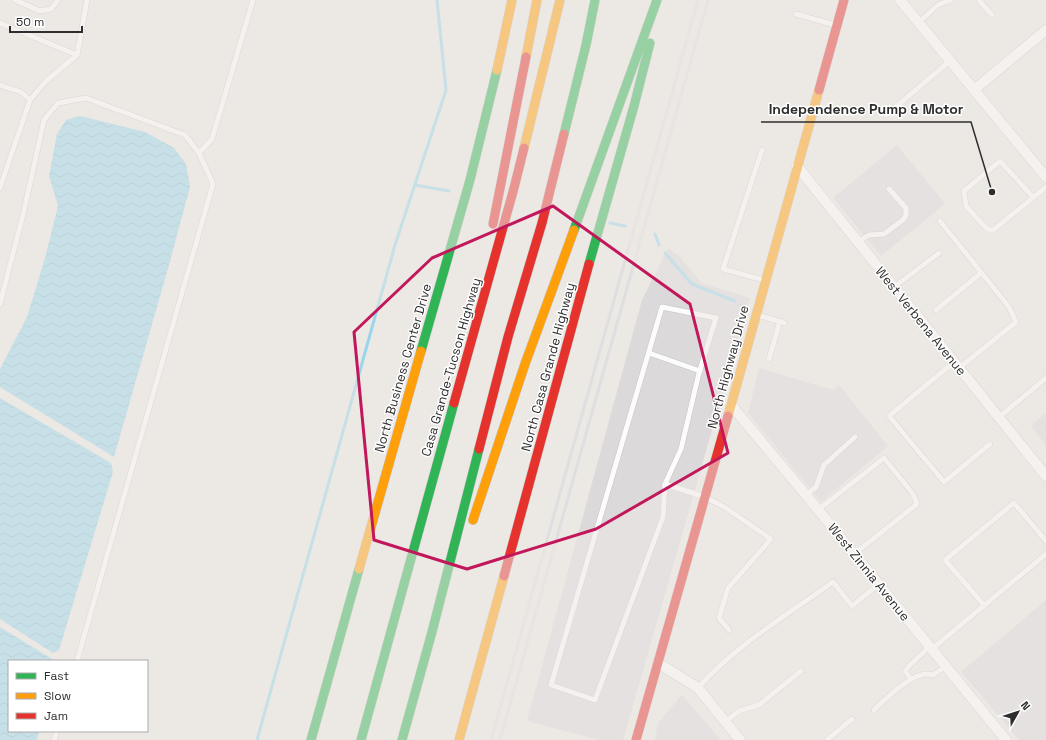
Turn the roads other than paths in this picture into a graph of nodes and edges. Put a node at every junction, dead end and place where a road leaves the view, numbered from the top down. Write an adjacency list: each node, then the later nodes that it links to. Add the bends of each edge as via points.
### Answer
1 (15, 0): 2 (lane, via 40,11 51,9)
2 (58, 0)
3 (87, 0): 21 (lane)
4 (253, 0): 28 (lane, via 212,139)
5 (512, 0): 80 (main road, North Business Center Drive, via 470,180)
6 (537, 0): 36 (main road)
7 (560, 0): 49 (main road, Casa Grande-Tucson Highway, via 514,188)
8 (595, 0): 69 (main road, via 542,223 508,337)
9 (657, 0): 61 (main road, via 530,351)
10 (661, 0): 83 (main road, North Casa Grande Highway)
11 (844, 0): 19 (main road, North Highway Drive)
12 (900, 0): 17 (street)
13 (951, 0): 17 (lane, via 938,5)
14 (979, 0): 16 (lane)
15 (796, 14): 19 (lane)
16 (992, 15)
17 (919, 22): 22 (street)
18 (0, 24): 21 (lane)
19 (837, 25): 29 (main road, North Highway Drive)
20 (1046, 30): 24 (street)
21 (77, 55): 25 (lane, via 45,82)
22 (950, 61): 24 (street); 26 (lane)
23 (0, 85): 25 (lane, via 21,92)
24 (974, 90): 30 (street)
25 (30, 100): 32 (lane)
26 (886, 115)
27 (762, 150): 41 (lane, via 723,269)
28 (200, 153): 43 (lane, via 185,135 86,98 58,103 44,120); 71 (lane, via 213,184)
29 (797, 166): 37 (street, West Verbena Avenue); 41 (main road, North Highway Drive)
30 (1046, 177)
31 (1046, 187): 34 (lane)
32 (0, 188)
33 (889, 189): 37 (lane, via 906,208 906,215 884,234 869,235)
34 (1033, 197): 34 (lane, via 992,231 966,206 964,191 1000,161)
35 (940, 221): 40 (lane)
36 (491, 231)
37 (858, 242): 42 (street, West Verbena Avenue)
38 (488, 246): 49 (main road)
39 (939, 253): 42 (lane)
40 (981, 272): 44 (lane); 48 (lane, via 1009,307 1016,322)
41 (765, 280): 45 (main road, North Highway Drive)
42 (894, 287): 48 (street, West Verbena Avenue)
43 (0, 304)
44 (936, 310)
45 (756, 315): 47 (lane, via 782,322); 52 (main road, North Highway Drive)
46 (649, 353): 50 (lane); 50 (lane, via 662,307 716,318); 57 (lane, via 552,685 595,700 663,517)
47 (769, 359)
48 (957, 365): 53 (street, West Verbena Avenue); 55 (lane, via 889,416 944,482)
49 (465, 367): 81 (main road, Casa Grande-Tucson Highway)
50 (700, 371): 57 (lane, via 681,449)
51 (1046, 378): 53 (lane)
52 (732, 405): 58 (street, West Zinnia Avenue); 59 (main road, North Highway Drive)
53 (999, 418): 56 (street, West Verbena Avenue)
54 (855, 437): 58 (lane, via 824,465 816,487)
55 (990, 444)
56 (1046, 476)
57 (664, 484): 59 (lane)
58 (806, 495): 60 (street, West Zinnia Avenue)
59 (705, 497): 68 (lane, via 771,539 728,588 718,618); 72 (main road, North Highway Drive)
60 (818, 510): 64 (street, West Zinnia Avenue); 64 (lane, via 884,458 913,494 917,504)
61 (470, 529)
62 (1046, 541): 67 (lane, via 1014,503 945,560)
63 (462, 550): 69 (main road)
64 (854, 554): 66 (street, West Zinnia Avenue)
65 (1046, 554): 67 (lane)
66 (879, 584): 70 (street, West Zinnia Avenue); 76 (lane, via 852,606 833,582 750,641)
67 (984, 605): 70 (lane)
68 (728, 630)
69 (432, 632): 82 (main road)
70 (931, 648): 73 (street, West Zinnia Avenue); 75 (lane, via 905,671)
71 (77, 660)
72 (658, 663): 76 (street); 84 (main road, North Highway Drive)
73 (946, 666): 75 (lane, via 933,675 926,674); 87 (street, West Zinnia Avenue)
74 (801, 671): 79 (lane, via 759,705 739,712)
75 (911, 679): 77 (lane)
76 (698, 688): 79 (street)
77 (874, 710)
78 (852, 719): 86 (lane)
79 (725, 722): 85 (street)
80 (311, 740)
81 (361, 740)
82 (402, 740)
83 (459, 740)
84 (636, 740)
85 (740, 740)
86 (827, 740)
87 (1006, 740)

